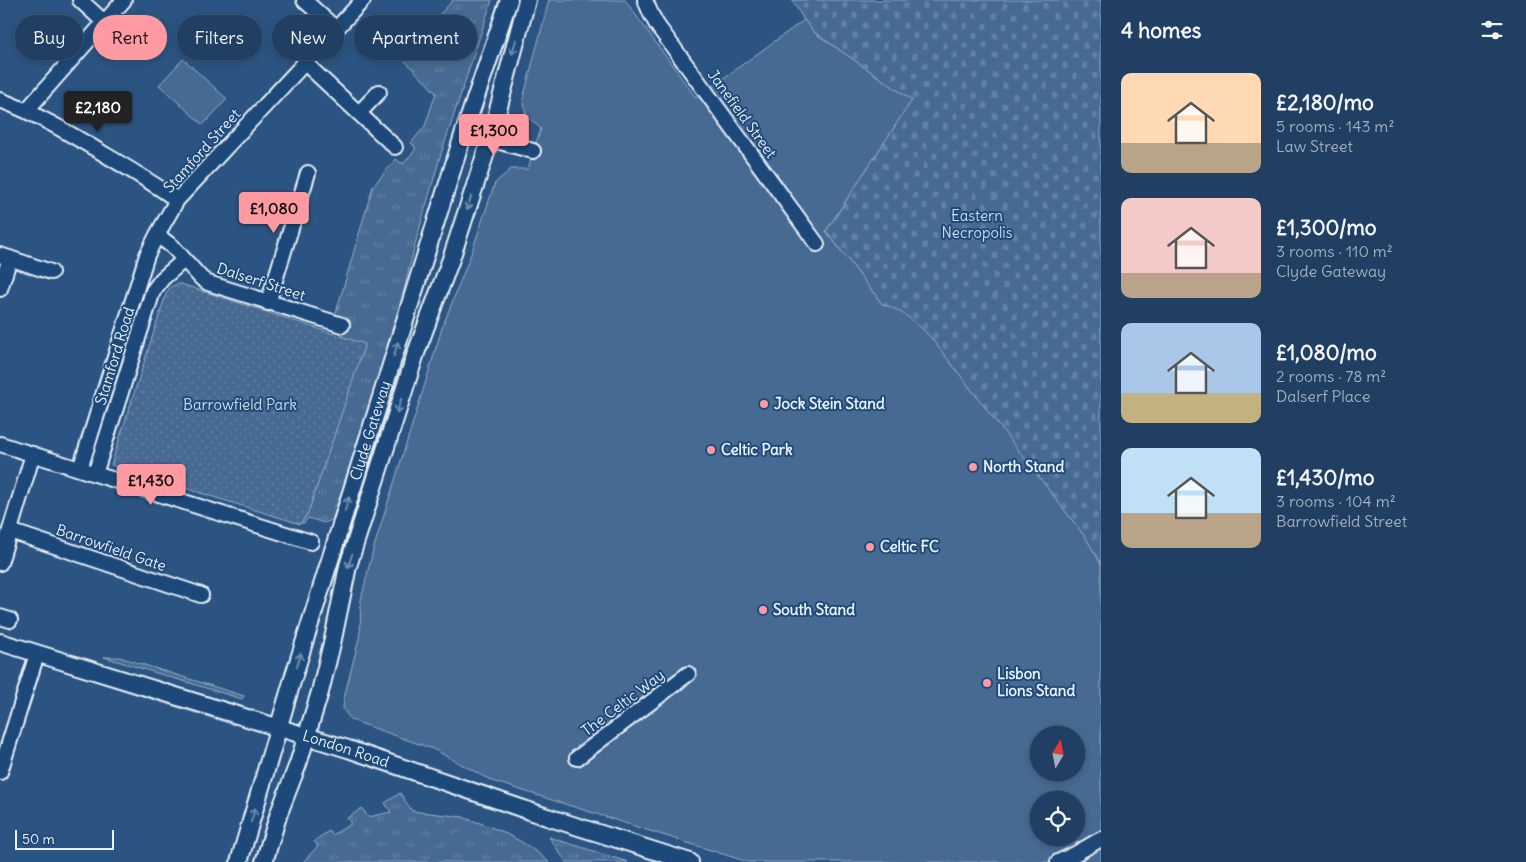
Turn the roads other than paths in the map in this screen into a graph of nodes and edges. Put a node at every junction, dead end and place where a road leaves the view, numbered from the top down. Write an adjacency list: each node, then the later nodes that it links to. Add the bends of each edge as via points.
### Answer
1 (80, 0): 8 (street)
2 (124, 0): 9 (street)
3 (304, 0): 10 (street)
4 (363, 0): 11 (street, Stamford Street)
5 (509, 0): 19 (main road, Clyde Gateway)
6 (527, 0): 20 (main road, Clyde Gateway, one-way to 20)
7 (645, 0): 28 (street, Janefield Street, via 657,25)
8 (96, 15)
9 (110, 15)
10 (321, 15)
11 (344, 20)
12 (93, 35): 17 (street)
13 (308, 60): 14 (street, Stamford Street)
14 (305, 63): 18 (street); 24 (street, Stamford Street)
15 (379, 92): 18 (street)
16 (0, 100): 17 (street)
17 (27, 110): 24 (street)
18 (359, 113): 21 (street)
19 (464, 132): 20 (street); 46 (main road, Clyde Gateway, one-way to 19)
20 (490, 140): 22 (street); 47 (main road, Clyde Gateway, one-way to 47, via 416,353 348,566 320,692)
21 (395, 147)
22 (533, 151)
23 (308, 173): 26 (street)
24 (177, 200): 27 (street, Stamford Street)
25 (271, 206): 26 (street)
26 (295, 214): 33 (street)
27 (157, 234): 30 (street, Dalserf Street); 37 (street, Stamford Street, via 147,256)
28 (817, 244)
29 (5, 256): 31 (street); 32 (street)
30 (184, 260): 33 (street, Dalserf Street, via 208,283); 38 (street, Stamford Road, via 153,291)
31 (51, 272)
32 (0, 289)
33 (268, 303): 34 (street, Dalserf Street)
34 (342, 325)
35 (0, 444): 36 (street)
36 (33, 454): 37 (street); 39 (street)
37 (80, 469): 38 (street)
38 (95, 474): 40 (street)
39 (10, 531): 41 (street); 42 (street, Barrowfield Gate)
40 (311, 542)
41 (0, 562)
42 (202, 595)
43 (0, 642): 44 (main road, London Road)
44 (37, 654): 46 (main road, London Road); 49 (street)
45 (688, 674): 48 (street, The Celtic Way)
46 (279, 728): 47 (main road, London Road); 51 (main road, Clyde Gateway, one-way to 46)
47 (306, 737): 52 (main road, Clyde Gateway); 53 (main road, London Road)
48 (577, 758)
49 (0, 772)
50 (1101, 839): 54 (street)
51 (239, 862)
52 (264, 862)
53 (690, 862)
54 (1058, 862)

